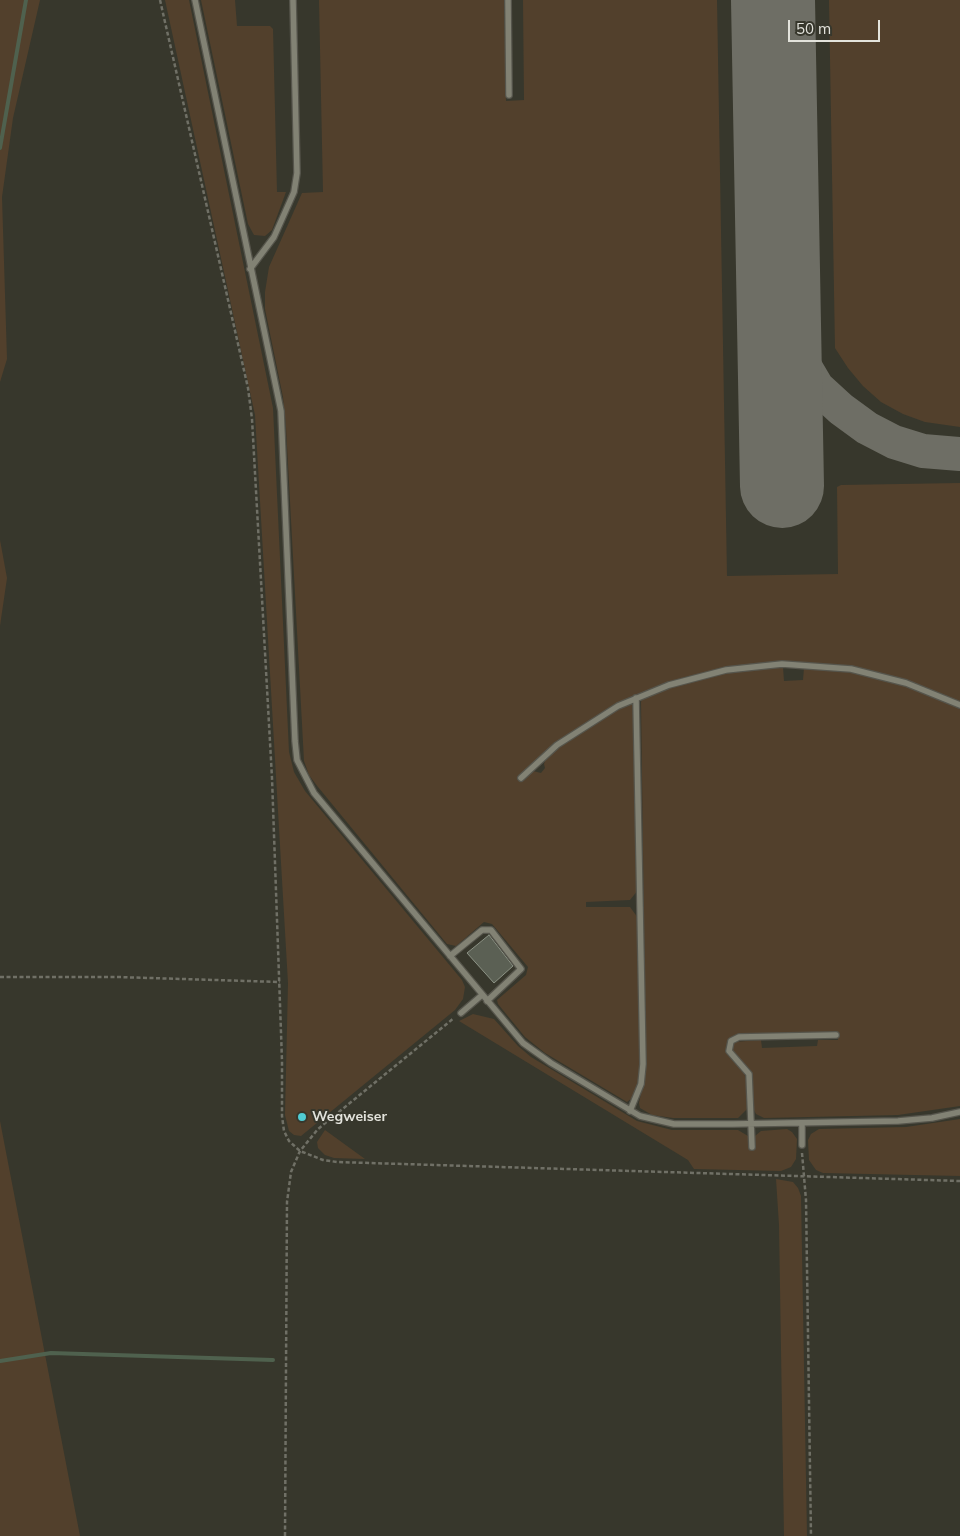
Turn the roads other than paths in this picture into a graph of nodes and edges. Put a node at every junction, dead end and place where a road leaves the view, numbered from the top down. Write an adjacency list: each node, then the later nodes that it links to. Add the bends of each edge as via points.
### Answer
1 (195, 0): 5 (lane)
2 (293, 0): 5 (lane, via 297,173 294,192 274,237)
3 (508, 0): 4 (lane)
4 (509, 95)
5 (250, 269): 9 (lane, via 281,410 297,760 314,793)
6 (636, 698): 7 (lane, via 669,684 712,673 756,666 801,664 878,675 914,685); 8 (lane, via 572,734); 14 (lane, via 644,1064 641,1084)
7 (960, 705)
8 (521, 778)
9 (450, 956): 10 (lane); 11 (lane, via 488,928 520,965 520,973)
10 (482, 994): 11 (lane); 12 (lane)
11 (487, 1001): 14 (lane, via 528,1048)
12 (461, 1013)
13 (836, 1035): 17 (lane, via 739,1037 730,1041 729,1051 749,1074)
14 (630, 1111): 17 (lane, via 667,1124)
15 (960, 1112): 16 (lane, via 910,1120)
16 (802, 1123): 17 (lane); 18 (lane)
17 (751, 1124): 19 (lane)
18 (802, 1145)
19 (752, 1147)

